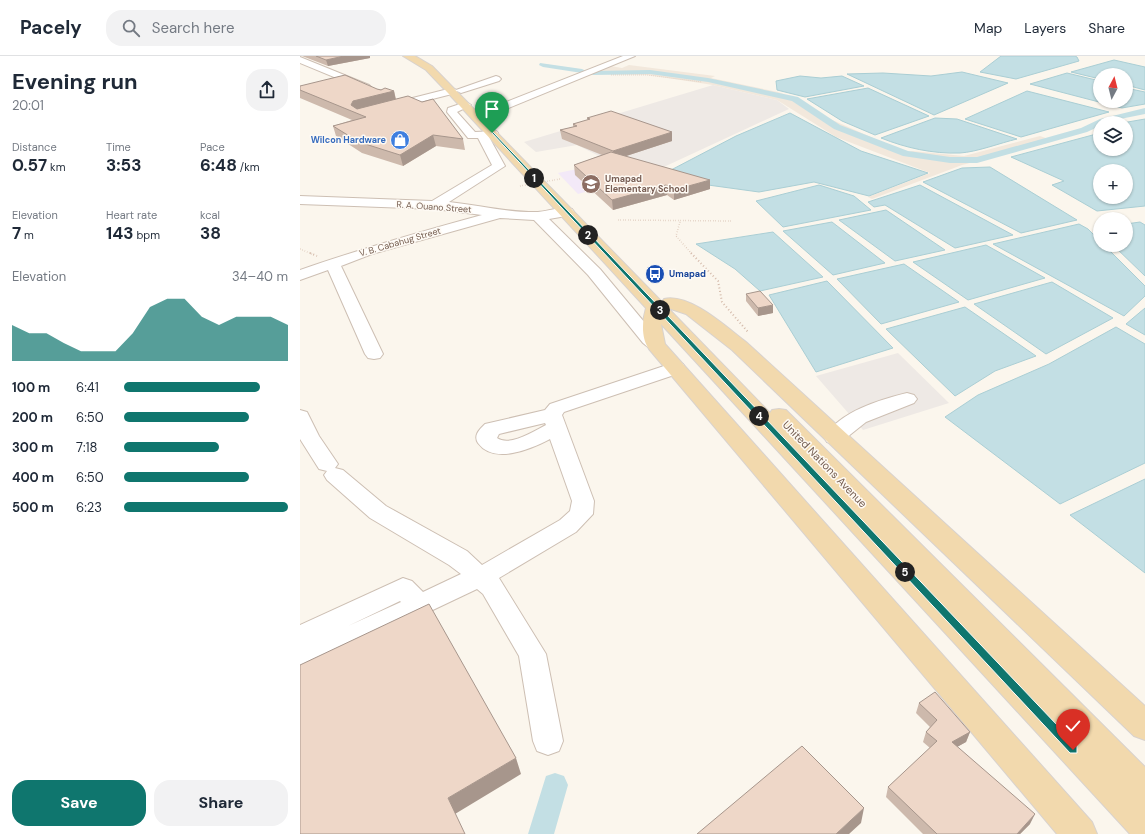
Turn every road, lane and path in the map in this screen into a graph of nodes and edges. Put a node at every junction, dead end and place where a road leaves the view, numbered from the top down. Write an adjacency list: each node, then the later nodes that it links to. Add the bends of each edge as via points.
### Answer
1 (408, 56): 9 (main road, United Nations Avenue, via 429,68)
2 (419, 56): 9 (main road, United Nations Avenue, via 438,67)
3 (631, 56): 6 (street)
4 (300, 62): 5 (street, via 309,69); 10 (street)
5 (300, 72)
6 (584, 75): 8 (path, via 647,75); 12 (street)
7 (496, 79): 9 (street)
8 (702, 82)
9 (457, 91): 11 (street); 12 (main road, United Nations Avenue); 13 (main road, United Nations Avenue)
10 (378, 92)
11 (382, 109)
12 (485, 114): 26 (main road, United Nations Avenue)
13 (487, 134): 17 (street, via 499,166); 18 (main road, United Nations Avenue)
14 (560, 179): 15 (path, bridge)
15 (520, 186)
16 (300, 200): 17 (street, R. A. Ouano Street)
17 (435, 206): 19 (street, R. A. Ouano Street, via 468,208)
18 (567, 212): 20 (street, R. A. Ouano Street); 26 (main road, United Nations Avenue)
19 (500, 214): 20 (street, R. A. Ouano Street); 24 (street, V. B. Cabahug Street)
20 (538, 216): 27 (street, via 594,272 649,340)
21 (618, 220): 23 (path)
22 (732, 221): 23 (path)
23 (680, 222): 28 (path, via 676,236 718,281 722,302 750,334)
24 (332, 263): 25 (street, V. B. Cabahug Street); 29 (street)
25 (300, 275)
26 (663, 305): 27 (main road, via 651,320); 28 (main road, via 696,312); 40 (main road, United Nations Avenue); 41 (main road, United Nations Avenue)
27 (656, 344): 30 (main road)
28 (739, 346): 33 (main road)
29 (374, 354)
30 (676, 368): 34 (street, via 557,408 554,421 583,501 581,514 568,526); 42 (main road)
31 (907, 398): 33 (street, via 868,412 847,424)
32 (300, 416): 34 (street, via 309,436 331,470 378,512 458,558)
33 (834, 437): 38 (main road)
34 (481, 576): 35 (street); 39 (street, via 492,586 532,654)
35 (418, 604): 36 (street, via 403,588); 37 (street)
36 (300, 637)
37 (300, 661)
38 (1145, 726)
39 (548, 741)
40 (1145, 790)
41 (1145, 825)
42 (1080, 834)

